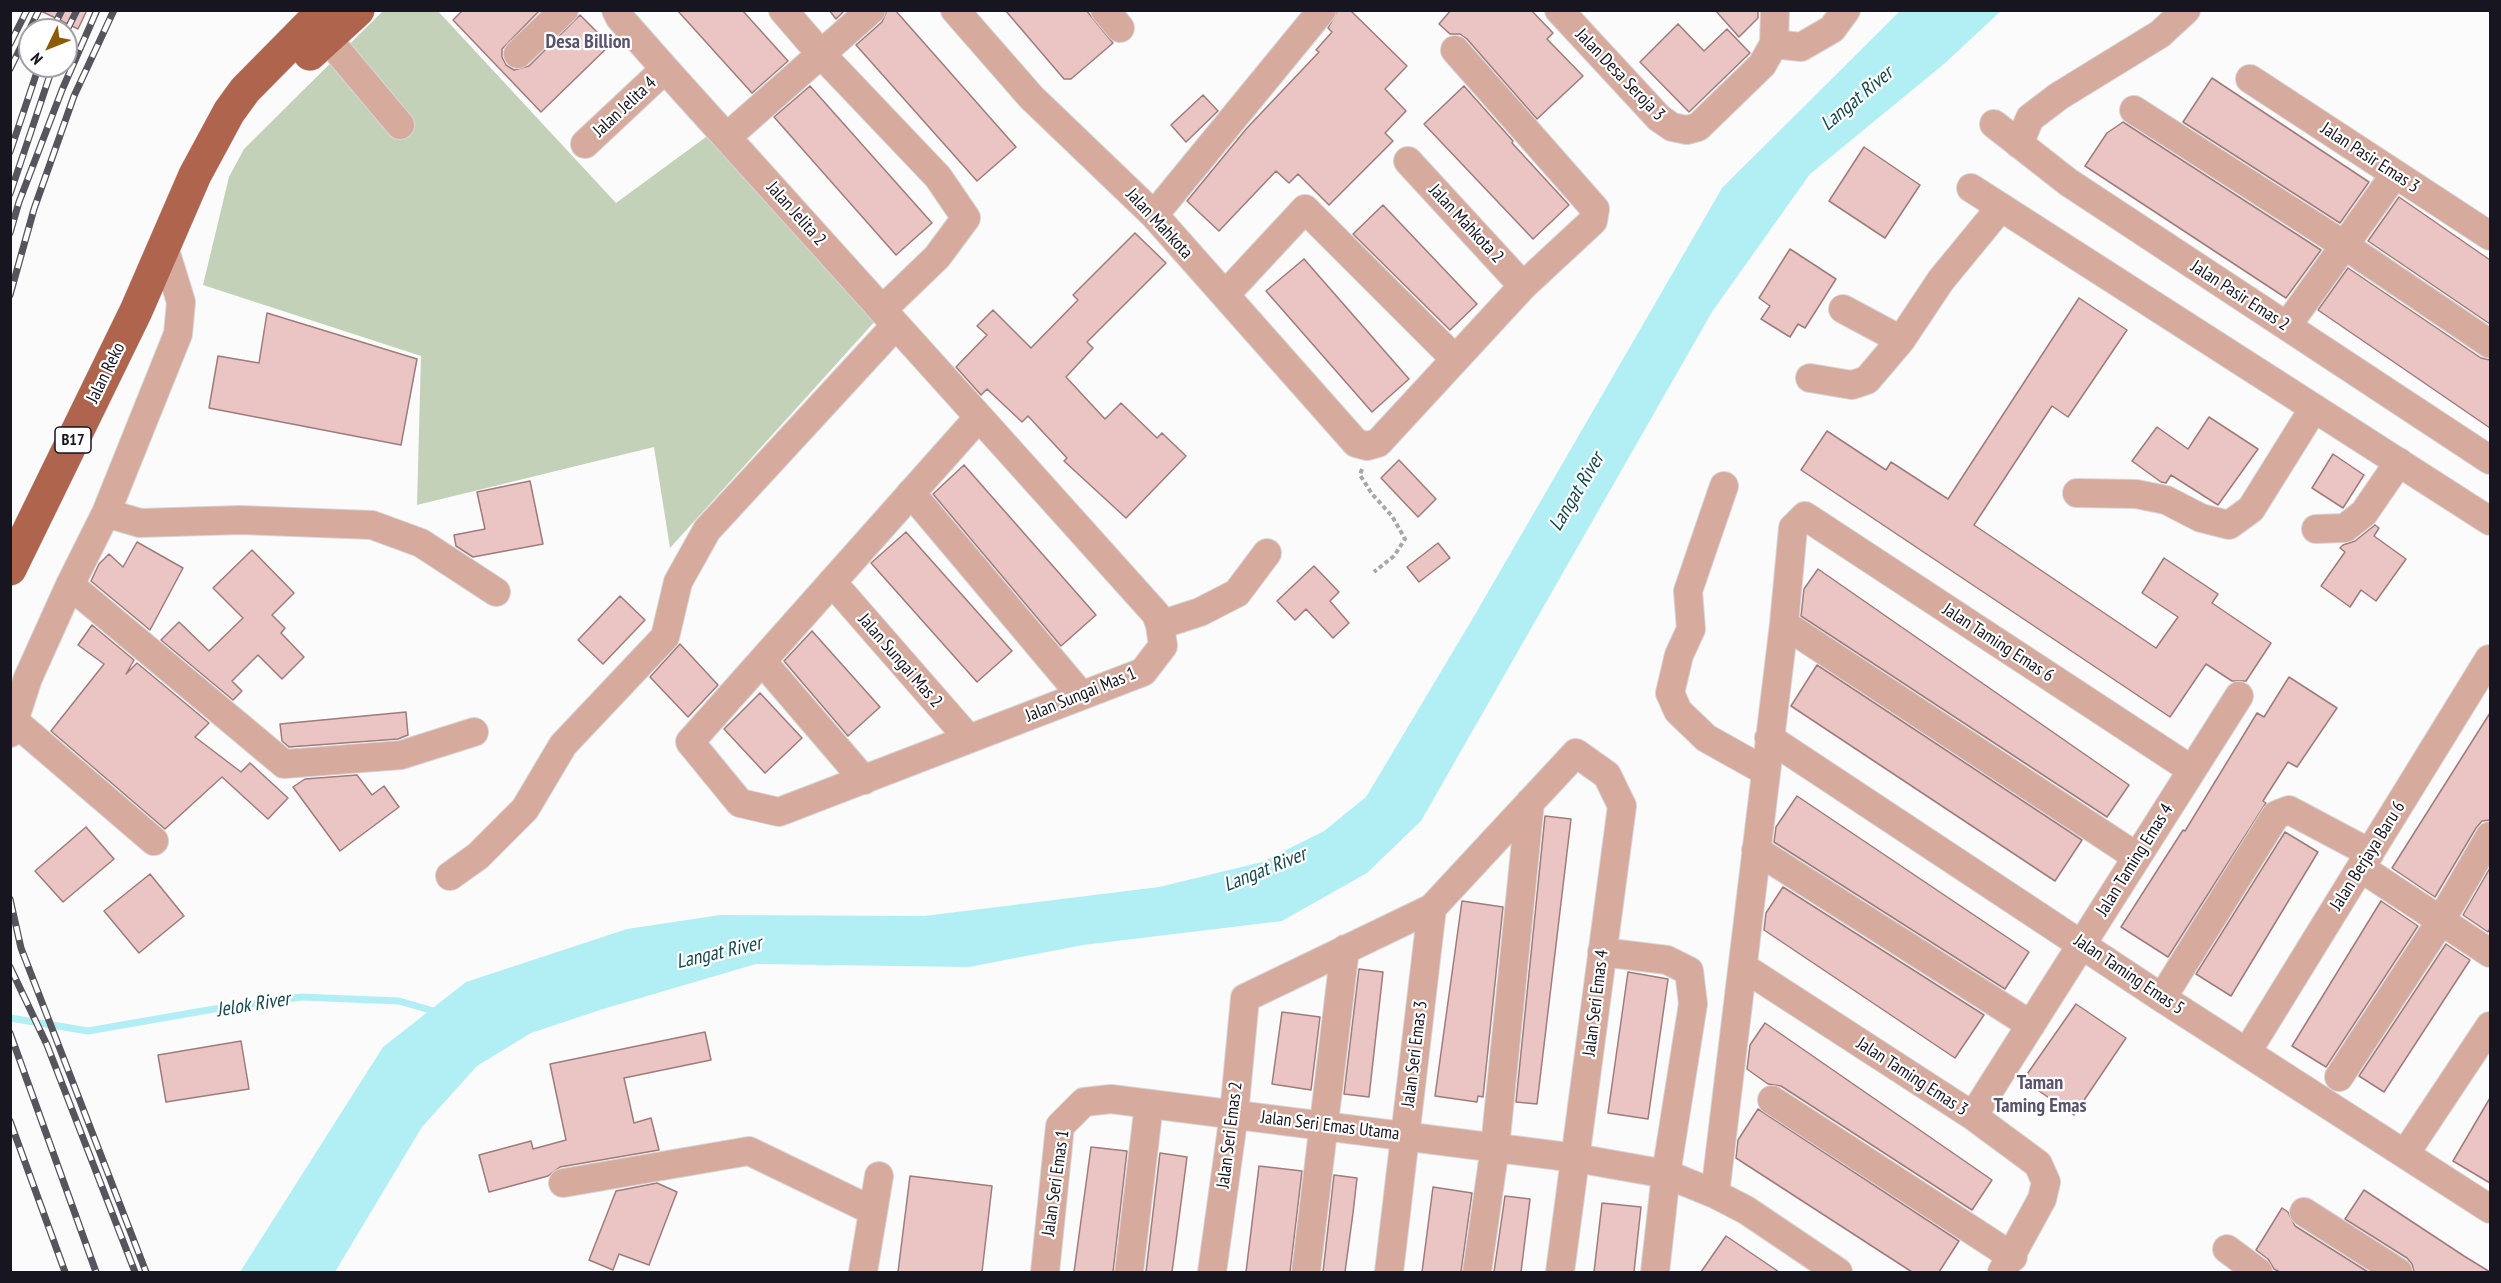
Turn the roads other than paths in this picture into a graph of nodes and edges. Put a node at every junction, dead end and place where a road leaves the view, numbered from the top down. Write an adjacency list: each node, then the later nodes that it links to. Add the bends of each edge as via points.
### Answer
1 (358, 10): 12 (main road, Jalan Reko / B17)
2 (564, 10): 16 (street)
3 (616, 10): 17 (street, Jalan Jelita 2)
4 (783, 10): 15 (street)
5 (871, 10): 15 (street)
6 (956, 10): 29 (street, Jalan Mahkota, via 1031,97)
7 (1322, 10): 29 (street)
8 (1559, 10): 13 (street, Jalan Desa Seroja 3, via 1659,118 1686,130 1698,127 1762,65)
9 (1774, 10): 13 (street)
10 (1846, 10): 13 (street, via 1832,29 1801,46)
11 (2186, 10): 24 (street, via 2160,34 2030,118)
12 (326, 24): 21 (street); 32 (main road, Jalan Reko / B17, via 245,90 229,112 195,175)
13 (1774, 44)
14 (1455, 50): 33 (street, via 1595,208 1593,221)
15 (820, 53): 22 (street); 36 (street, via 938,177 966,218)
16 (518, 54)
17 (665, 69): 22 (street, Jalan Jelita 2); 23 (street, Jalan Jelita 4)
18 (2250, 79): 26 (street, Jalan Pasir Emas 3)
19 (2134, 110): 31 (street)
20 (1994, 124): 24 (street, Jalan Pasir Emas 2)
21 (400, 125)
22 (727, 137): 36 (street, Jalan Jelita 2)
23 (585, 144)
24 (2019, 144): 37 (street, Jalan Pasir Emas 2, via 2068,182)
25 (1408, 161): 33 (street, Jalan Mahkota 2)
26 (2395, 174): 30 (street, Jalan Pasir Emas 3); 31 (street)
27 (1971, 188): 28 (street)
28 (2001, 207): 38 (street, via 1941,280); 42 (street)
29 (1154, 215): 34 (street, Jalan Mahkota)
30 (2490, 236)
31 (2344, 245): 37 (street); 39 (street)
32 (164, 247): 49 (street, via 182,302 178,334); 53 (main road, Jalan Reko / B17)
33 (1523, 286): 40 (street)
34 (1225, 296): 40 (street, via 1305,209); 40 (street, Jalan Mahkota, via 1361,445 1377,443)
35 (1843, 309): 38 (street)
36 (889, 318): 43 (street, Jalan Jelita 2); 76 (street, via 707,530 678,582 665,637 563,745 525,809 478,856)
37 (2287, 326): 44 (street, Jalan Pasir Emas 2)
38 (1901, 340): 41 (street, via 1867,380 1852,385)
39 (2490, 344)
40 (1455, 359)
41 (1810, 378)
42 (2314, 408): 45 (street); 47 (street, via 2251,509 2229,525 2201,518 2166,500 2136,494)
43 (979, 417): 48 (street); 58 (street, via 1156,614)
44 (2490, 460)
45 (2399, 462): 50 (street); 51 (street, via 2364,513 2345,528)
46 (1724, 486): 68 (street, via 1688,591 1691,629 1679,655 1670,693 1678,711 1706,738)
47 (2077, 493)
48 (911, 494): 54 (street); 61 (street)
49 (105, 513): 55 (street); 56 (street, via 140,523 240,520 372,525 421,543)
50 (2490, 520)
51 (2316, 529)
52 (1267, 553): 58 (street, via 1237,593)
53 (10, 569)
54 (832, 582): 60 (street); 66 (street, Jalan Sungai Mas 2)
55 (70, 585): 63 (street, via 28,678); 64 (street, via 284,764 401,754)
56 (496, 592)
57 (1784, 624): 65 (street); 67 (street, Jalan Taming Emas 6, via 1793,528 1805,516); 74 (street)
58 (1160, 626): 61 (street, Jalan Sungai Mas 1, via 1163,646 1143,672)
59 (2490, 659): 75 (street, Jalan Berjaya Baru 6)
60 (762, 661): 69 (street); 69 (street, Jalan Sungai Mas 1, via 690,742 740,803 779,812)
61 (1081, 695): 66 (street, Jalan Sungai Mas 1)
62 (2238, 696): 67 (street, Jalan Taming Emas 4)
63 (12, 727): 72 (street)
64 (474, 732)
65 (1769, 738): 68 (street); 79 (street, Jalan Taming Emas 5)
66 (969, 739): 69 (street, Jalan Sungai Mas 1)
67 (2192, 770): 74 (street, Jalan Taming Emas 4)
68 (1765, 771): 73 (street)
69 (864, 780)
70 (1530, 802): 77 (street); 81 (street, Jalan Seri Emas 4, via 1576,753 1607,775 1622,806); 96 (street)
71 (2490, 836): 78 (street)
72 (154, 841)
73 (1756, 850): 83 (street); 85 (street)
74 (2137, 856): 79 (street, Jalan Taming Emas 4)
75 (2366, 861): 78 (street); 84 (street, via 2289,810 2276,815); 87 (street, Jalan Berjaya Baru 6)
76 (450, 876)
77 (1432, 908): 80 (street); 95 (street, Jalan Seri Emas 3)
78 (2441, 920): 82 (street); 88 (street)
79 (2082, 943): 84 (street, Jalan Taming Emas 5); 85 (street, Jalan Taming Emas 4)
80 (1346, 949): 92 (street, Jalan Seri Emas 2, via 1245,998); 94 (street)
81 (1602, 952): 98 (street, Jalan Seri Emas 4); 99 (street, via 1666,960 1689,971 1693,1004)
82 (2490, 953)
83 (1743, 967): 93 (street, Jalan Taming Emas 3); 102 (street)
84 (2162, 998): 87 (street, Jalan Taming Emas 5)
85 (2031, 1025): 93 (street, Jalan Taming Emas 4)
86 (2490, 1026): 97 (street)
87 (2247, 1052): 97 (street, Jalan Taming Emas 5)
88 (2339, 1077)
89 (1772, 1100): 107 (street)
90 (1084, 1102): 91 (street, Jalan Seri Emas Utama, via 1111,1099); 109 (street, Jalan Seri Emas 1, via 1060,1126)
91 (1149, 1104): 92 (street, Jalan Seri Emas Utama); 110 (street)
92 (1234, 1114): 94 (street, Jalan Seri Emas Utama); 111 (street, Jalan Seri Emas 2)
93 (1973, 1116): 107 (street, Jalan Taming Emas 3, via 2038,1164 2046,1182 2042,1199)
94 (1325, 1125): 95 (street, Jalan Seri Emas Utama); 112 (street)
95 (1406, 1135): 96 (street, Jalan Seri Emas Utama); 113 (street, Jalan Seri Emas 3)
96 (1495, 1147): 98 (street, Jalan Seri Emas Utama); 114 (street)
97 (2405, 1154): 103 (street, Jalan Taming Emas 5)
98 (1576, 1158): 99 (street, Jalan Seri Emas Utama); 115 (street, Jalan Seri Emas 4)
99 (1666, 1174): 102 (street, Jalan Seri Emas Utama); 116 (street)
100 (879, 1176): 104 (street)
101 (564, 1183): 104 (street, via 749,1151)
102 (1715, 1194): 117 (street, Jalan Seri Emas Utama, via 1746,1210)
103 (2490, 1207)
104 (873, 1211): 108 (street)
105 (2304, 1212): 119 (street)
106 (2227, 1249): 118 (street)
107 (2007, 1265)
108 (863, 1272)
109 (1045, 1272)
110 (1129, 1272)
111 (1212, 1272)
112 (1306, 1272)
113 (1389, 1272)
114 (1477, 1272)
115 (1560, 1272)
116 (1655, 1272)
117 (1838, 1272)
118 (2258, 1272)
119 (2398, 1272)

